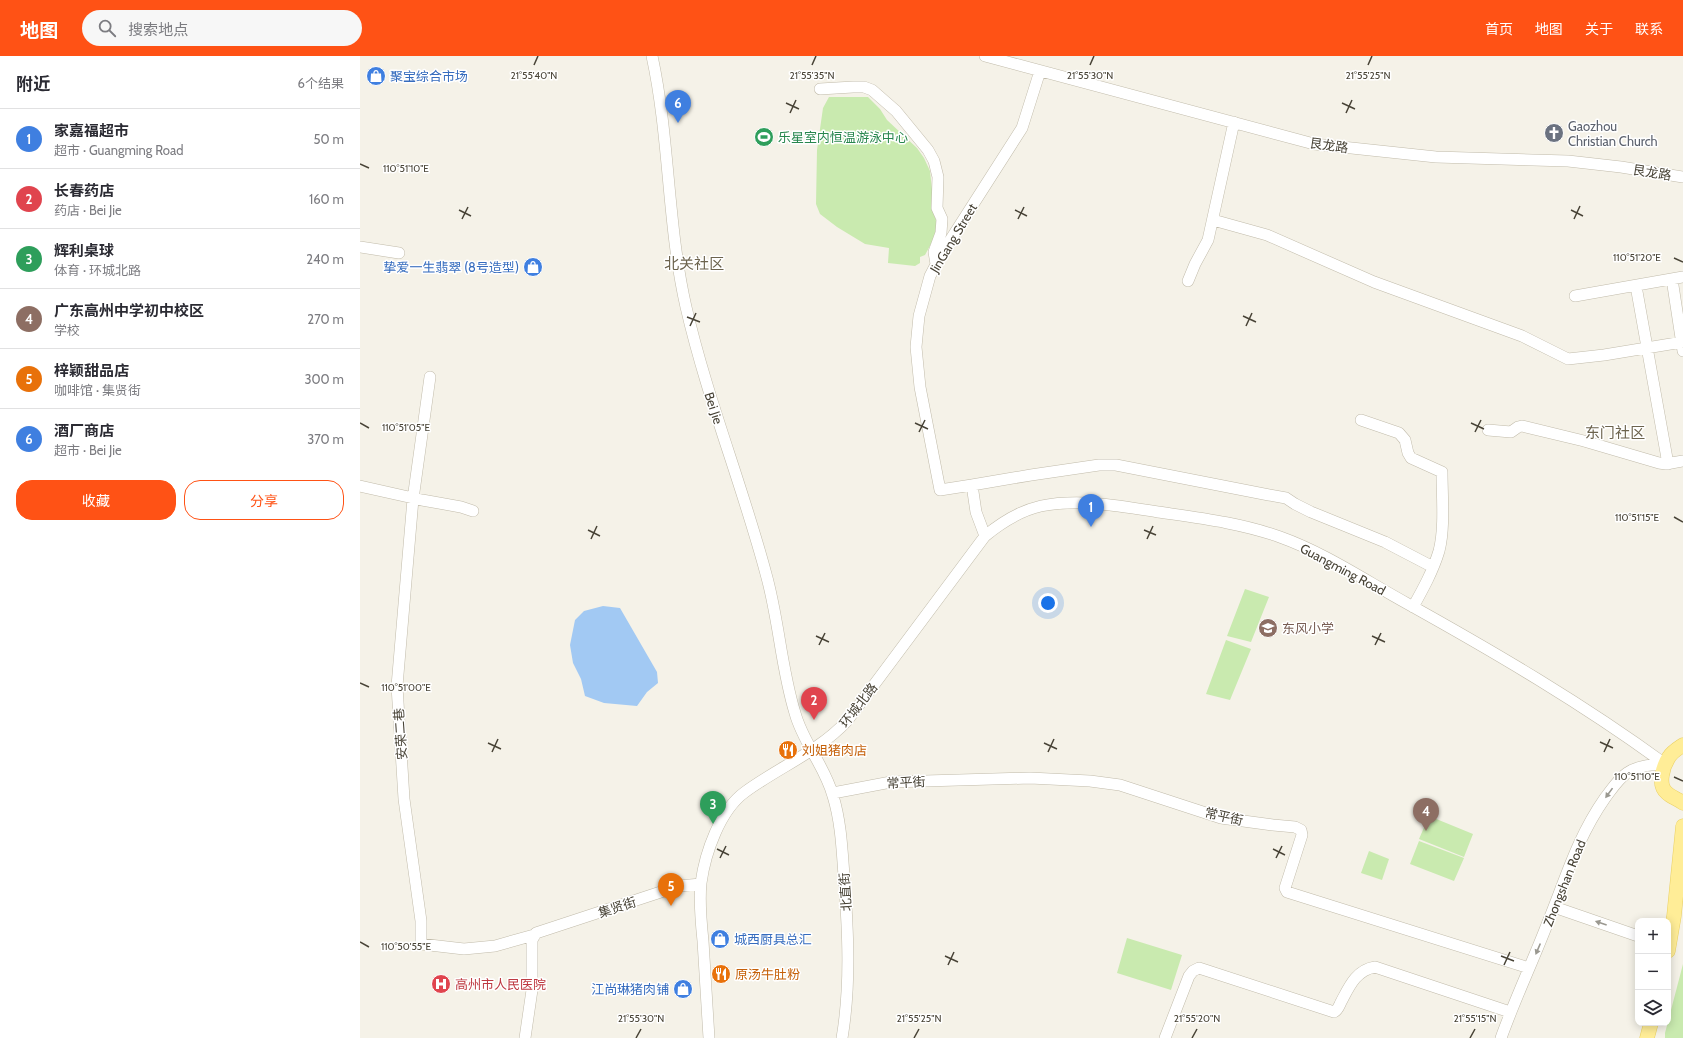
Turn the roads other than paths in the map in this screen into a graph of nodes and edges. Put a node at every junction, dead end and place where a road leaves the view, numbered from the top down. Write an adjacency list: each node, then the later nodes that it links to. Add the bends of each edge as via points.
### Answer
1 (652, 56): 30 (street, Bei Jie, via 664,127 673,232 686,307 705,379 751,519 767,578 794,712)
2 (985, 56): 3 (street, 艮龙路)
3 (1040, 71): 5 (street, 艮龙路); 10 (street, JinGang Street, via 1022,128)
4 (820, 89): 10 (street, via 864,87 872,90 896,111 928,150 938,177 937,208 942,219 941,233 934,252)
5 (1234, 122): 6 (street, 艮龙路, via 1314,144 1436,157 1568,161); 7 (street)
6 (1683, 177)
7 (1213, 220): 12 (street, via 1208,240); 16 (street, via 1267,235 1374,282 1522,336 1568,359)
8 (360, 247): 9 (street)
9 (399, 253)
10 (936, 265): 22 (street, JinGang Street, via 918,316 916,347 920,387 940,490)
11 (1677, 278): 13 (street); 15 (street)
12 (1188, 281)
13 (1636, 286): 14 (street); 16 (street)
14 (1575, 296)
15 (1682, 345): 16 (street)
16 (1647, 348): 21 (street)
17 (430, 377): 24 (street, 安荣二巷)
18 (1361, 420): 27 (street, via 1399,433 1405,440 1411,458 1442,472 1441,535 1439,552)
19 (1488, 430): 21 (street, via 1511,432 1519,426 1524,426)
20 (1683, 461): 21 (street)
21 (1668, 464)
22 (972, 485): 26 (street, via 976,512); 27 (street, via 1099,465 1116,465 1283,497 1310,512 1375,537)
23 (360, 486): 24 (street)
24 (413, 498): 25 (street); 40 (street, 安荣二巷, via 397,686 404,799 421,921)
25 (473, 511)
26 (985, 536): 28 (street, Guangming Road, via 1016,514 1053,504 1082,503 1126,507 1218,521 1260,530 1301,546); 30 (street, 环城北路, via 847,721)
27 (1433, 567): 28 (street)
28 (1412, 607): 31 (street, Guangming Road, via 1556,689)
29 (1683, 745): 31 (main road, via 1675,750)
30 (811, 751): 32 (street, 北直街); 35 (street, 环城北路, via 734,800 712,841)
31 (1665, 764): 33 (main road, via 1662,772 1663,788 1666,793); 36 (street, Zhongshan Road, one-way to 36, via 1641,766 1626,774 1615,785 1593,816 1575,851)
32 (833, 793): 41 (street, 常平街, via 897,782 1030,778 1090,781 1123,786 1221,818 1297,827 1302,835 1285,888 1288,892); 46 (street, 北直街, via 840,832 848,938 846,1005)
33 (1683, 803)
34 (1683, 826): 37 (main road)
35 (701, 884): 38 (street, 集贤街, via 679,886); 45 (street, 环城北路, via 700,907)
36 (1554, 907): 39 (street, one-way to 36); 41 (street, Zhongshan Road, one-way to 41)
37 (1671, 930)
38 (534, 935): 40 (street, 集贤街, via 496,946 464,949); 44 (street, via 532,990)
39 (1635, 935)
40 (421, 944)
41 (1529, 968): 42 (street, Zhongshan Road)
42 (1510, 1012): 47 (street, via 1375,967 1355,978 1339,1008 1334,1012 1199,968 1189,976); 48 (street, Zhongshan Road)
43 (1650, 1026): 49 (main road)
44 (525, 1038)
45 (709, 1038)
46 (842, 1038)
47 (1165, 1038)
48 (1501, 1038)
49 (1647, 1038)

